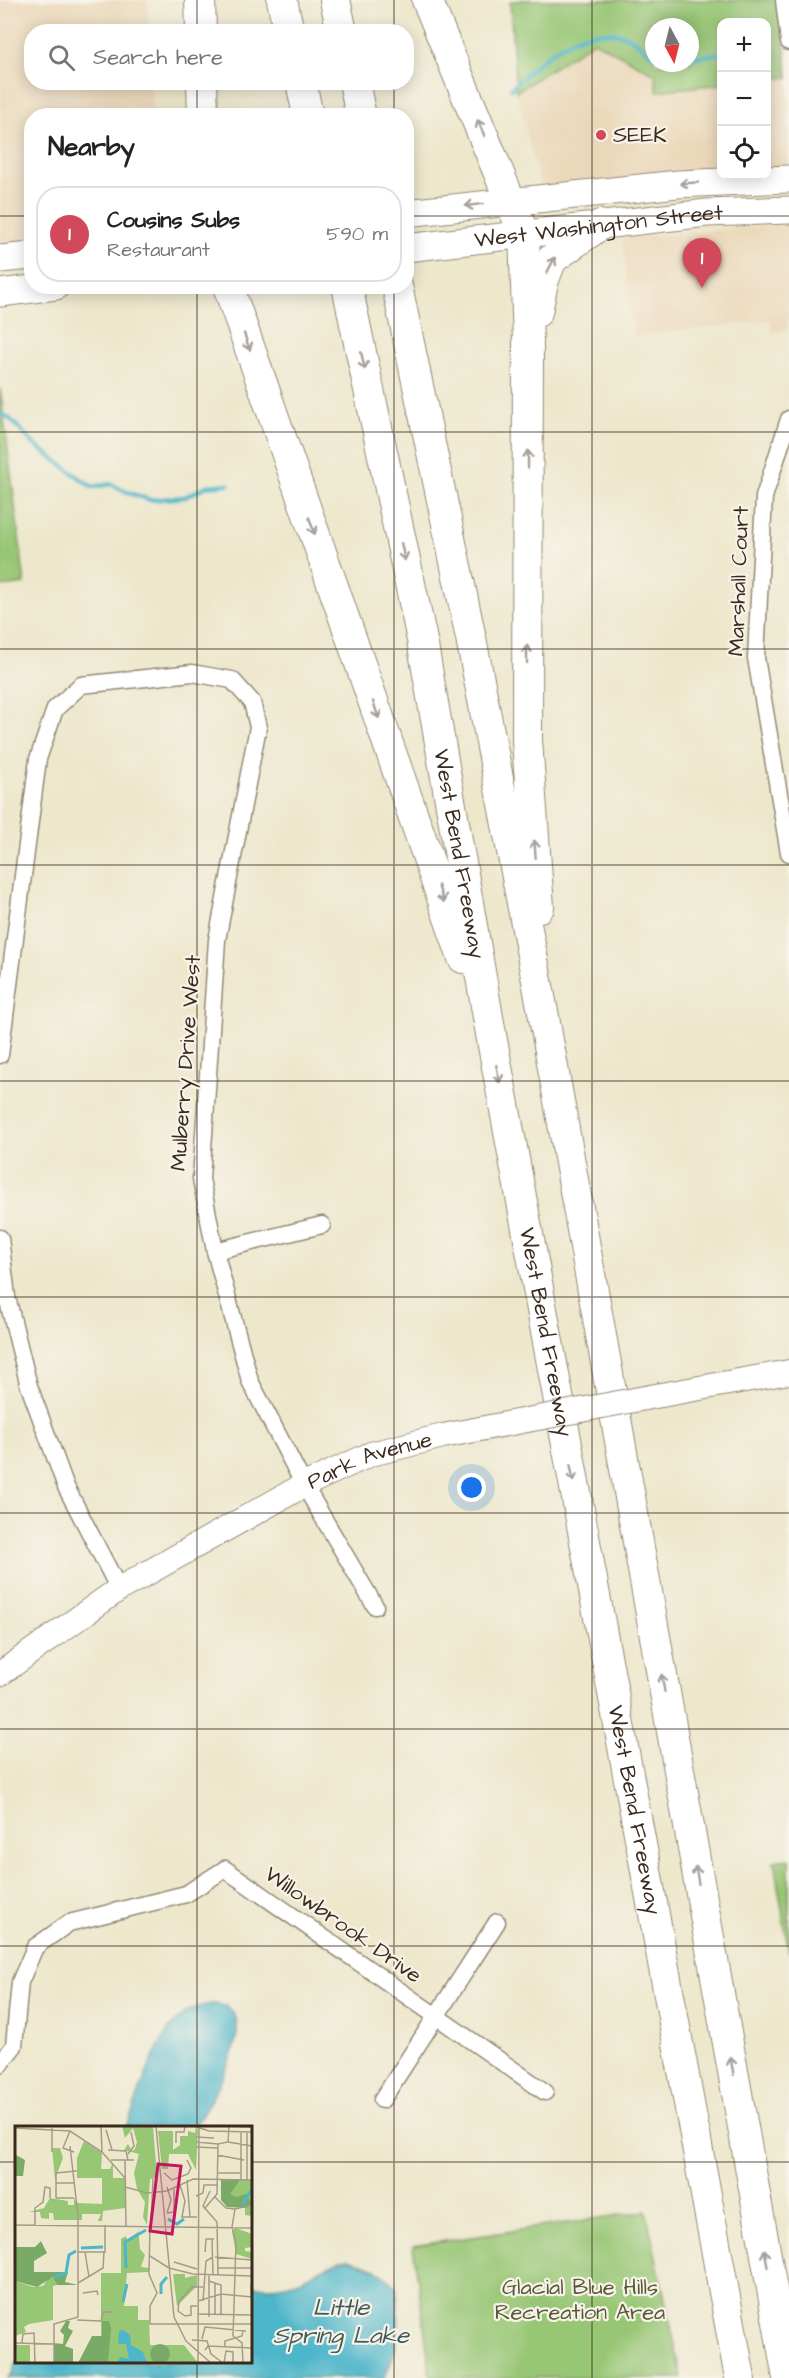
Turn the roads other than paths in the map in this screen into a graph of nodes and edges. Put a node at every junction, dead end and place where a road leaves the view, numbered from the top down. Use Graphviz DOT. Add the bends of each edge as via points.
graph roads {
  1 [pos="200,0"];
  2 [pos="282,0"];
  3 [pos="335,0"];
  4 [pos="427,0"];
  5 [pos="784,0"];
  6 [pos="201,24"];
  7 [pos="287,24"];
  8 [pos="340,24"];
  9 [pos="789,42"];
  10 [pos="202,90"];
  11 [pos="303,90"];
  12 [pos="356,90"];
  13 [pos="203,108"];
  14 [pos="306,108"];
  15 [pos="359,108"];
  16 [pos="789,178"];
  17 [pos="511,201"];
  18 [pos="789,210"];
  19 [pos="414,212"];
  20 [pos="600,225"];
  21 [pos="524,234"];
  22 [pos="414,247"];
  23 [pos="24,257"];
  24 [pos="0,259"];
  25 [pos="24,290"];
  26 [pos="0,293"];
  27 [pos="231,294"];
  28 [pos="399,294"];
  29 [pos="349,295"];
  30 [pos="528,341"];
  31 [pos="789,419"];
  32 [pos="789,853"];
  33 [pos="543,1012"];
  34 [pos="492,1040"];
  35 [pos="0,1055"];
  36 [pos="322,1225"];
  37 [pos="0,1238"];
  38 [pos="215,1251"];
  39 [pos="789,1372"];
  40 [pos="304,1485"];
  41 [pos="119,1589"];
  42 [pos="375,1606"];
  43 [pos="0,1674"];
  44 [pos="497,1922"];
  45 [pos="435,2017"];
  46 [pos="0,2064"];
  47 [pos="545,2092"];
  48 [pos="382,2100"];
  49 [pos="740,2378"];
  50 [pos="788,2378"];
  1 -- 6 [label="highway"];
  2 -- 7 [label="highway"];
  3 -- 8 [label="highway"];
  17 -- 4 [label="highway, one-way"];
  5 -- 9 [label="street"];
  10 -- 13 [label="highway"];
  11 -- 14 [label="highway"];
  12 -- 15 [label="highway"];
  16 -- 17 [label="main road, West Washington Street, one-way" via="678,184"];
  17 -- 19 [label="main road, West Washington Street, one-way"];
  17 -- 21 [label="highway"];
  18 -- 20 [label="main road, West Washington Street" via="707,213"];
  20 -- 21 [label="main road, West Washington Street"];
  30 -- 20 [label="highway, one-way" via="552,259"];
  21 -- 22 [label="main road, West Washington Street"];
  21 -- 30 [label="highway"];
  23 -- 24 [label="main road"];
  25 -- 26 [label="main road"];
  27 -- 34 [label="highway, one-way"];
  28 -- 33 [label="highway" via="471,638"];
  29 -- 34 [label="highway, West Bend Freeway, one-way" via="422,640"];
  33 -- 30 [label="highway, one-way" via="527,740"];
  31 -- 32 [label="street, Marshall Court" via="764,497 756,658"];
  50 -- 33 [label="highway, one-way"];
  34 -- 49 [label="highway, West Bend Freeway, one-way"];
  35 -- 38 [label="street, Mulberry Drive West" via="38,759 54,709 81,686 192,673 232,680 252,702 258,727 216,952 201,1179"];
  36 -- 38 [label="street"];
  37 -- 41 [label="street" via="7,1296 29,1386 66,1487"];
  38 -- 40 [label="street, Mulberry Drive West" via="250,1381"];
  39 -- 40 [label="street, Park Avenue, bridge" via="443,1436 371,1454"];
  40 -- 41 [label="street, Park Avenue"];
  40 -- 42 [label="street, Mulberry Drive West"];
  41 -- 43 [label="street, Park Avenue"];
  44 -- 45 [label="street"];
  45 -- 46 [label="street, Willowbrook Drive" via="225,1869 186,1894 69,1923 35,1947 20,1982 14,2046"];
  45 -- 47 [label="street, Willowbrook Drive"];
  45 -- 48 [label="street"];
}
